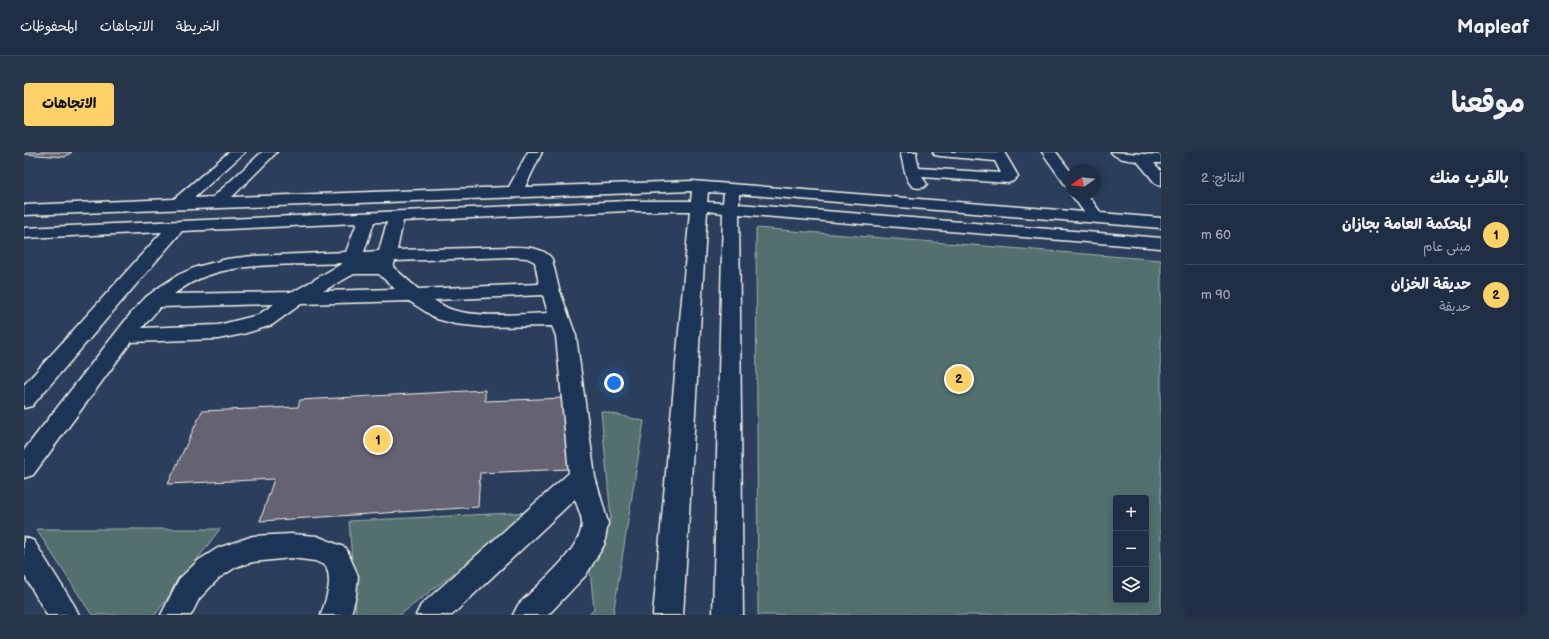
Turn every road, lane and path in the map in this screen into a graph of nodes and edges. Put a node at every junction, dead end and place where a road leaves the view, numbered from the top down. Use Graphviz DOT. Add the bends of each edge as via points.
graph roads {
  1 [pos="238,152"];
  2 [pos="270,152"];
  3 [pos="535,152"];
  4 [pos="910,152"];
  5 [pos="940,152"];
  6 [pos="1049,152"];
  7 [pos="1118,152"];
  8 [pos="998,155"];
  9 [pos="1141,157"];
  10 [pos="1161,159"];
  11 [pos="913,172"];
  12 [pos="1065,175"];
  13 [pos="985,178"];
  14 [pos="1160,178"];
  15 [pos="964,190"];
  16 [pos="515,192"];
  17 [pos="700,196"];
  18 [pos="731,199"];
  19 [pos="1083,200"];
  20 [pos="217,202"];
  21 [pos="179,203"];
  22 [pos="24,210"];
  23 [pos="1007,211"];
  24 [pos="396,217"];
  25 [pos="367,218"];
  26 [pos="1096,218"];
  27 [pos="1161,223"];
  28 [pos="176,227"];
  29 [pos="24,233"];
  30 [pos="1161,243"];
  31 [pos="352,262"];
  32 [pos="385,262"];
  33 [pos="550,289"];
  34 [pos="411,295"];
  35 [pos="298,297"];
  36 [pos="153,301"];
  37 [pos="560,319"];
  38 [pos="125,335"];
  39 [pos="24,400"];
  40 [pos="24,468"];
  41 [pos="582,477"];
  42 [pos="24,550"];
  43 [pos="64,615"];
  44 [pos="176,615"];
  45 [pos="336,615"];
  46 [pos="431,615"];
  47 [pos="528,615"];
  48 [pos="668,615"];
  49 [pos="728,615"];
  1 -- 21 [label="street"];
  2 -- 20 [label="street"];
  3 -- 16 [label="street"];
  4 -- 11 [label="street" via="908,153"];
  5 -- 8 [label="street"];
  6 -- 12 [label="street"];
  7 -- 9 [label="street"];
  8 -- 13 [label="street" via="1010,176 1004,179"];
  9 -- 10 [label="street"];
  9 -- 14 [label="street"];
  11 -- 13 [label="street"];
  11 -- 15 [label="street" via="915,181 925,187"];
  13 -- 23 [label="street"];
  16 -- 17 [label="street" via="624,188"];
  16 -- 20 [label="street"];
  17 -- 18 [label="street"];
  17 -- 24 [label="street" via="628,206"];
  17 -- 48 [label="street"];
  18 -- 23 [label="street"];
  18 -- 30 [label="street"];
  18 -- 49 [label="street"];
  19 -- 26 [label="street"];
  20 -- 21 [label="street"];
  21 -- 22 [label="street"];
  23 -- 26 [label="street"];
  24 -- 25 [label="street"];
  24 -- 32 [label="street"];
  25 -- 28 [label="street"];
  25 -- 31 [label="street"];
  26 -- 27 [label="street"];
  28 -- 29 [label="street"];
  28 -- 39 [label="street"];
  31 -- 32 [label="street"];
  31 -- 35 [label="street"];
  31 -- 36 [label="street" via="258,262 228,265 204,270 184,278"];
  32 -- 33 [label="street" via="512,252 530,253 543,260"];
  32 -- 34 [label="street"];
  33 -- 34 [label="street"];
  33 -- 37 [label="street"];
  34 -- 35 [label="street"];
  34 -- 37 [label="street" via="444,314 459,318"];
  35 -- 36 [label="street"];
  35 -- 38 [label="street" via="265,320 218,332"];
  36 -- 38 [label="street"];
  37 -- 41 [label="street" via="566,336"];
  38 -- 40 [label="street"];
  41 -- 46 [label="street"];
  41 -- 47 [label="street" via="595,523 590,545 576,566"];
  42 -- 43 [label="street"];
  44 -- 45 [label="street" via="189,589 209,569 228,557 253,549 291,546 317,549 336,557 344,576"];
}
